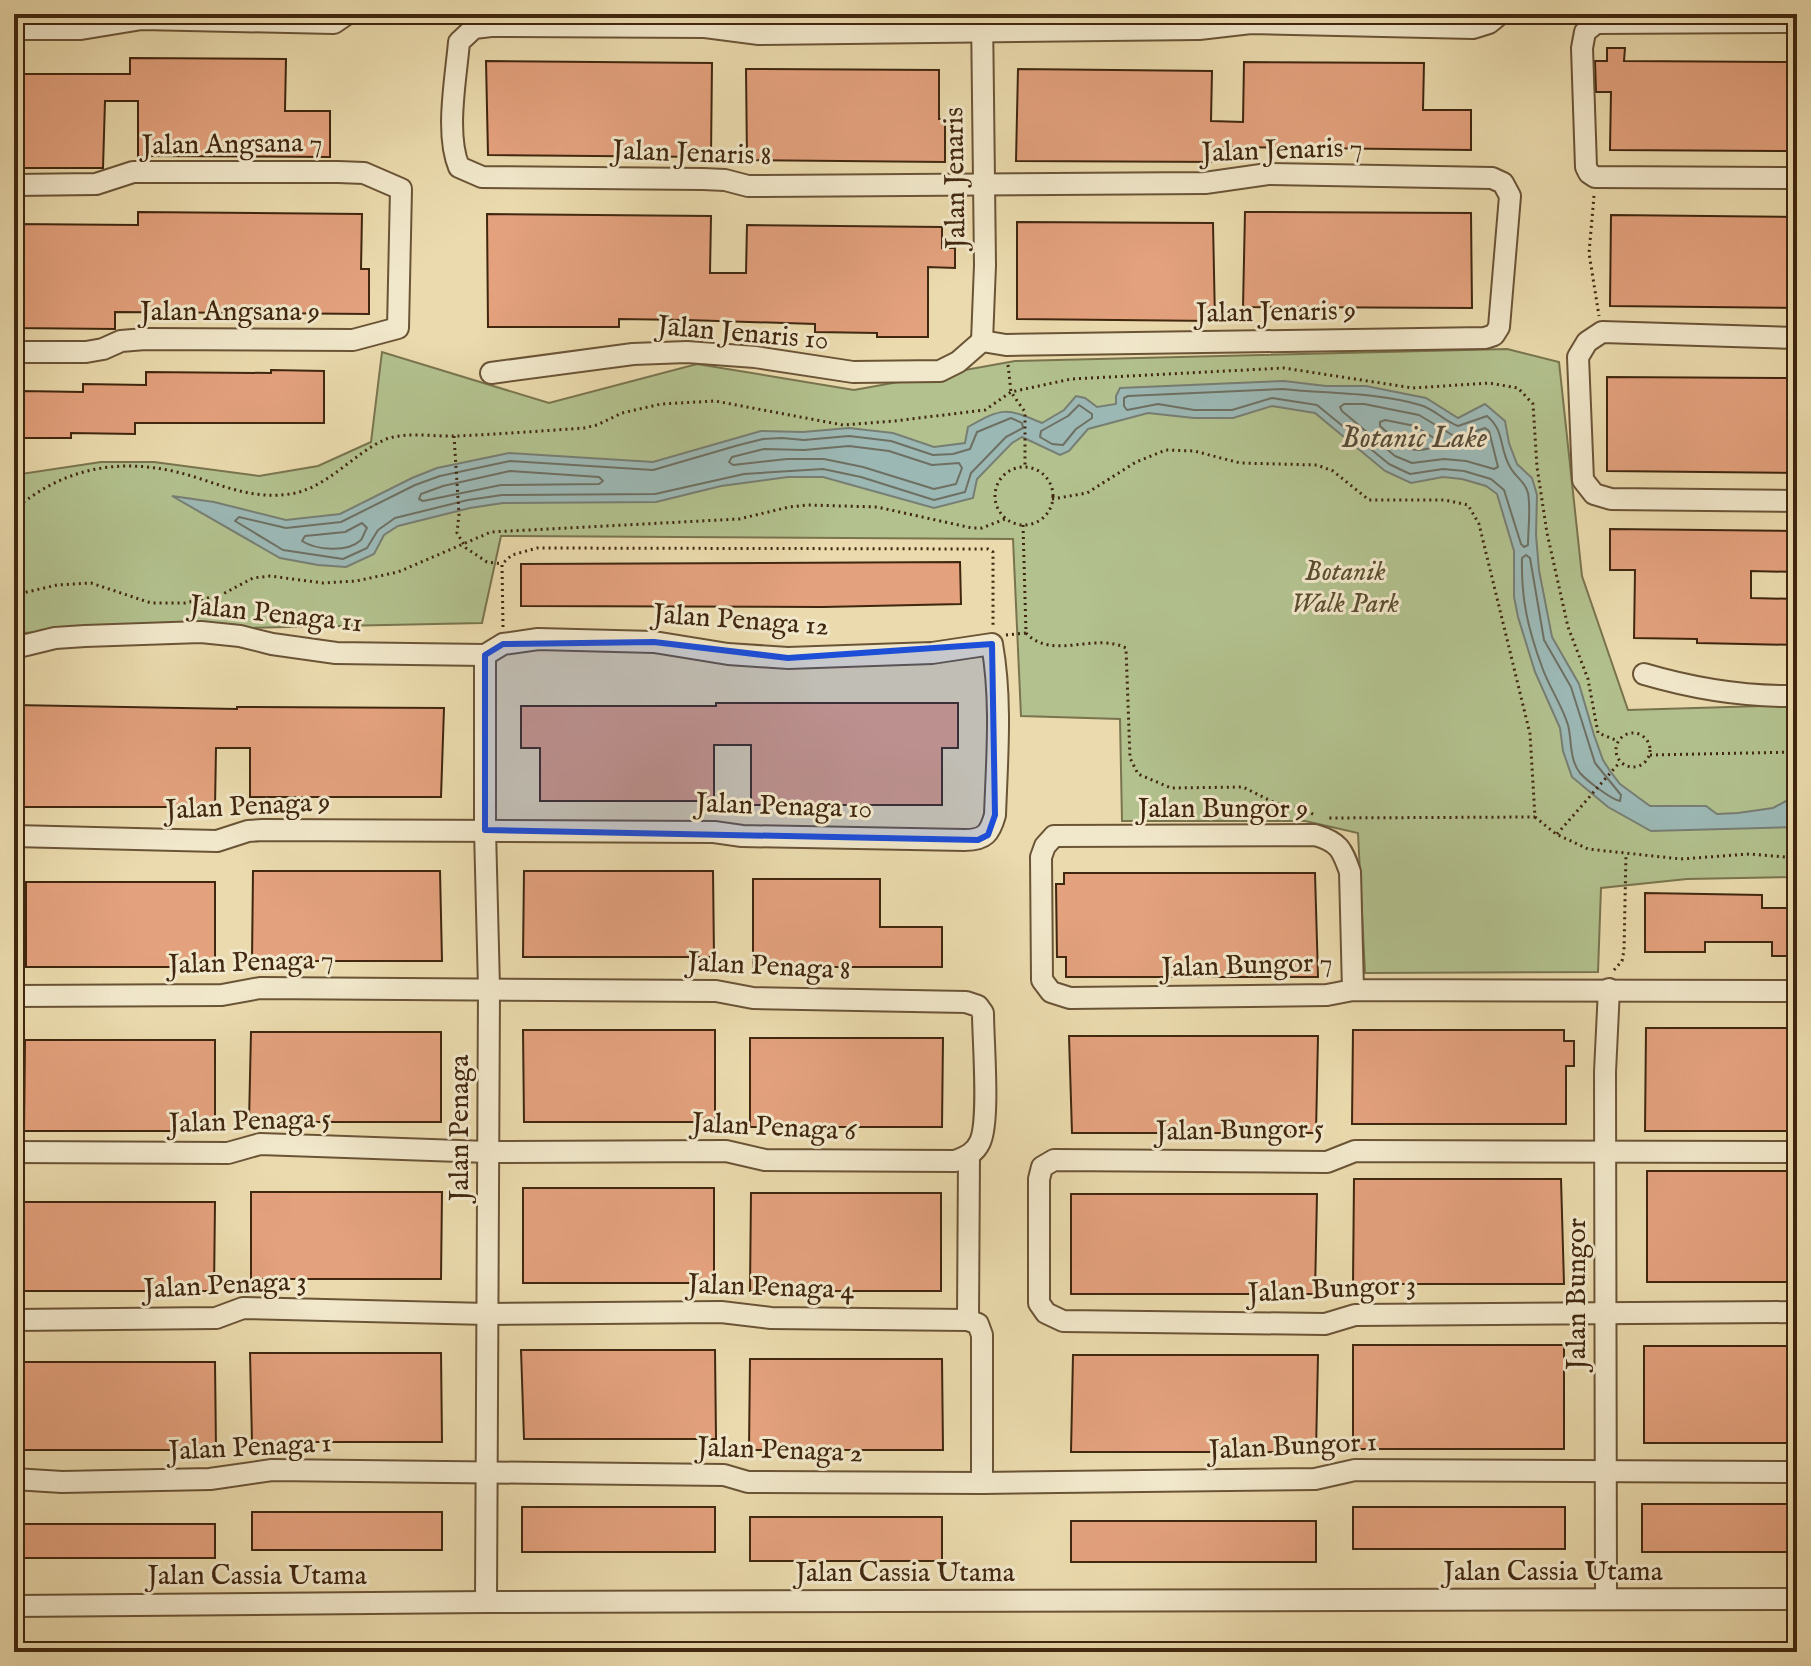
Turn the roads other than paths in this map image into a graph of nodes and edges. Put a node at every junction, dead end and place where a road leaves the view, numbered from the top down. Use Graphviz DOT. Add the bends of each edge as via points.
graph roads {
  1 [pos="347,14"];
  2 [pos="1500,14"];
  3 [pos="1797,22"];
  4 [pos="982,23"];
  5 [pos="14,29"];
  6 [pos="1797,178"];
  7 [pos="984,183"];
  8 [pos="14,185"];
  9 [pos="1506,260"];
  10 [pos="398,328"];
  11 [pos="1797,338"];
  12 [pos="982,341"];
  13 [pos="14,352"];
  14 [pos="491,373"];
  15 [pos="1797,501"];
  16 [pos="14,648"];
  17 [pos="485,655"];
  18 [pos="1644,674"];
  19 [pos="1797,696"];
  20 [pos="997,745"];
  21 [pos="485,830"];
  22 [pos="14,836"];
  23 [pos="1054,836"];
  24 [pos="489,988"];
  25 [pos="1609,989"];
  26 [pos="1353,990"];
  27 [pos="1797,991"];
  28 [pos="14,996"];
  29 [pos="1605,1151"];
  30 [pos="14,1152"];
  31 [pos="488,1152"];
  32 [pos="1797,1152"];
  33 [pos="969,1156"];
  34 [pos="1039,1236"];
  35 [pos="1606,1311"];
  36 [pos="1797,1312"];
  37 [pos="487,1314"];
  38 [pos="14,1320"];
  39 [pos="968,1320"];
  40 [pos="1606,1471"];
  41 [pos="1797,1472"];
  42 [pos="488,1473"];
  43 [pos="14,1479"];
  44 [pos="982,1483"];
  45 [pos="1606,1599"];
  46 [pos="1797,1599"];
  47 [pos="486,1602"];
  48 [pos="14,1606"];
  1 -- 5 [label="street" via="334,23 142,19 92,28"];
  2 -- 4 [label="street" via="1473,28"];
  3 -- 6 [label="street" via="1596,23 1585,32 1582,48 1586,167 1595,177"];
  4 -- 7 [label="street, Jalan Jenaris"];
  4 -- 7 [label="street, Jalan Jenaris 8" via="759,34 705,27 474,28 459,42 453,109 459,167 482,177 703,179 748,186"];
  7 -- 9 [label="street, Jalan Jenaris 7" via="1205,183 1268,174 1492,178 1503,183 1510,196"];
  7 -- 12 [label="street, Jalan Jenaris"];
  8 -- 10 [label="street, Jalan Angsana 7" via="96,184 133,172 364,173 401,189"];
  9 -- 12 [label="street, Jalan Jenaris 9" via="1499,327 1485,338 1006,345"];
  10 -- 13 [label="street, Jalan Angsana 9" via="353,340 145,339 86,352"];
  11 -- 15 [label="street" via="1602,332 1578,357 1583,480 1594,494 1611,499"];
  12 -- 14 [label="street, Jalan Jenaris 10" via="940,371 853,372 687,352"];
  16 -- 17 [label="street, Jalan Penaga 11" via="55,638 201,632 336,653"];
  17 -- 20 [label="street, Jalan Penaga 12" via="503,644 538,639 654,642 788,658 932,653 992,644"];
  17 -- 21 [label="street, Jalan Penaga"];
  18 -- 19 [label="street" via="1736,695"];
  20 -- 21 [label="street, Jalan Penaga 10" via="995,815 988,835 978,840"];
  21 -- 22 [label="street, Jalan Penaga 9" via="263,830 217,841"];
  21 -- 24 [label="street, Jalan Penaga"];
  23 -- 26 [label="street, Jalan Bungor 9" via="1315,835 1334,841 1350,872"];
  23 -- 26 [label="street, Jalan Bungor 7" via="1041,857 1042,980 1051,992 1070,998 1327,995"];
  24 -- 28 [label="street, Jalan Penaga 7"];
  24 -- 31 [label="street, Jalan Penaga"];
  24 -- 33 [label="street, Jalan Penaga 8" via="716,991 753,998 978,1006 983,1013 984,1124 980,1143"];
  25 -- 26 [label="street, Jalan Bungor 7"];
  25 -- 27 [label="street, Jalan Bungor 7"];
  25 -- 29 [label="street, Jalan Bungor"];
  29 -- 32 [label="street"];
  29 -- 34 [label="street, Jalan Bungor 5" via="1355,1151 1327,1162 1054,1160 1042,1167 1039,1179"];
  29 -- 35 [label="street, Jalan Bungor"];
  30 -- 31 [label="street, Jalan Penaga 5" via="228,1153 260,1144"];
  31 -- 33 [label="street, Jalan Penaga 6" via="726,1151 780,1160 955,1161"];
  31 -- 37 [label="street, Jalan Penaga"];
  33 -- 39 [label="street"];
  34 -- 35 [label="street, Jalan Bungor 3" via="1039,1303 1063,1321 1325,1324 1355,1315"];
  35 -- 36 [label="street"];
  35 -- 40 [label="street, Jalan Bungor"];
  37 -- 38 [label="street, Jalan Penaga 3" via="243,1308 216,1318"];
  37 -- 39 [label="street, Jalan Penaga 4" via="721,1312 771,1318"];
  37 -- 42 [label="street, Jalan Penaga"];
  39 -- 44 [label="street" via="978,1324 982,1335"];
  40 -- 41 [label="street, Jalan Bungor 1"];
  40 -- 44 [label="street, Jalan Bungor 1" via="1355,1470 1315,1479"];
  40 -- 45 [label="street, Jalan Bungor"];
  42 -- 43 [label="street, Jalan Penaga 1" via="272,1470 210,1479"];
  42 -- 44 [label="street, Jalan Penaga 2"];
  42 -- 47 [label="street, Jalan Penaga"];
  45 -- 46 [label="street, Jalan Cassia Utama"];
  45 -- 47 [label="street, Jalan Cassia Utama"];
  47 -- 48 [label="street, Jalan Cassia Utama"];
}
